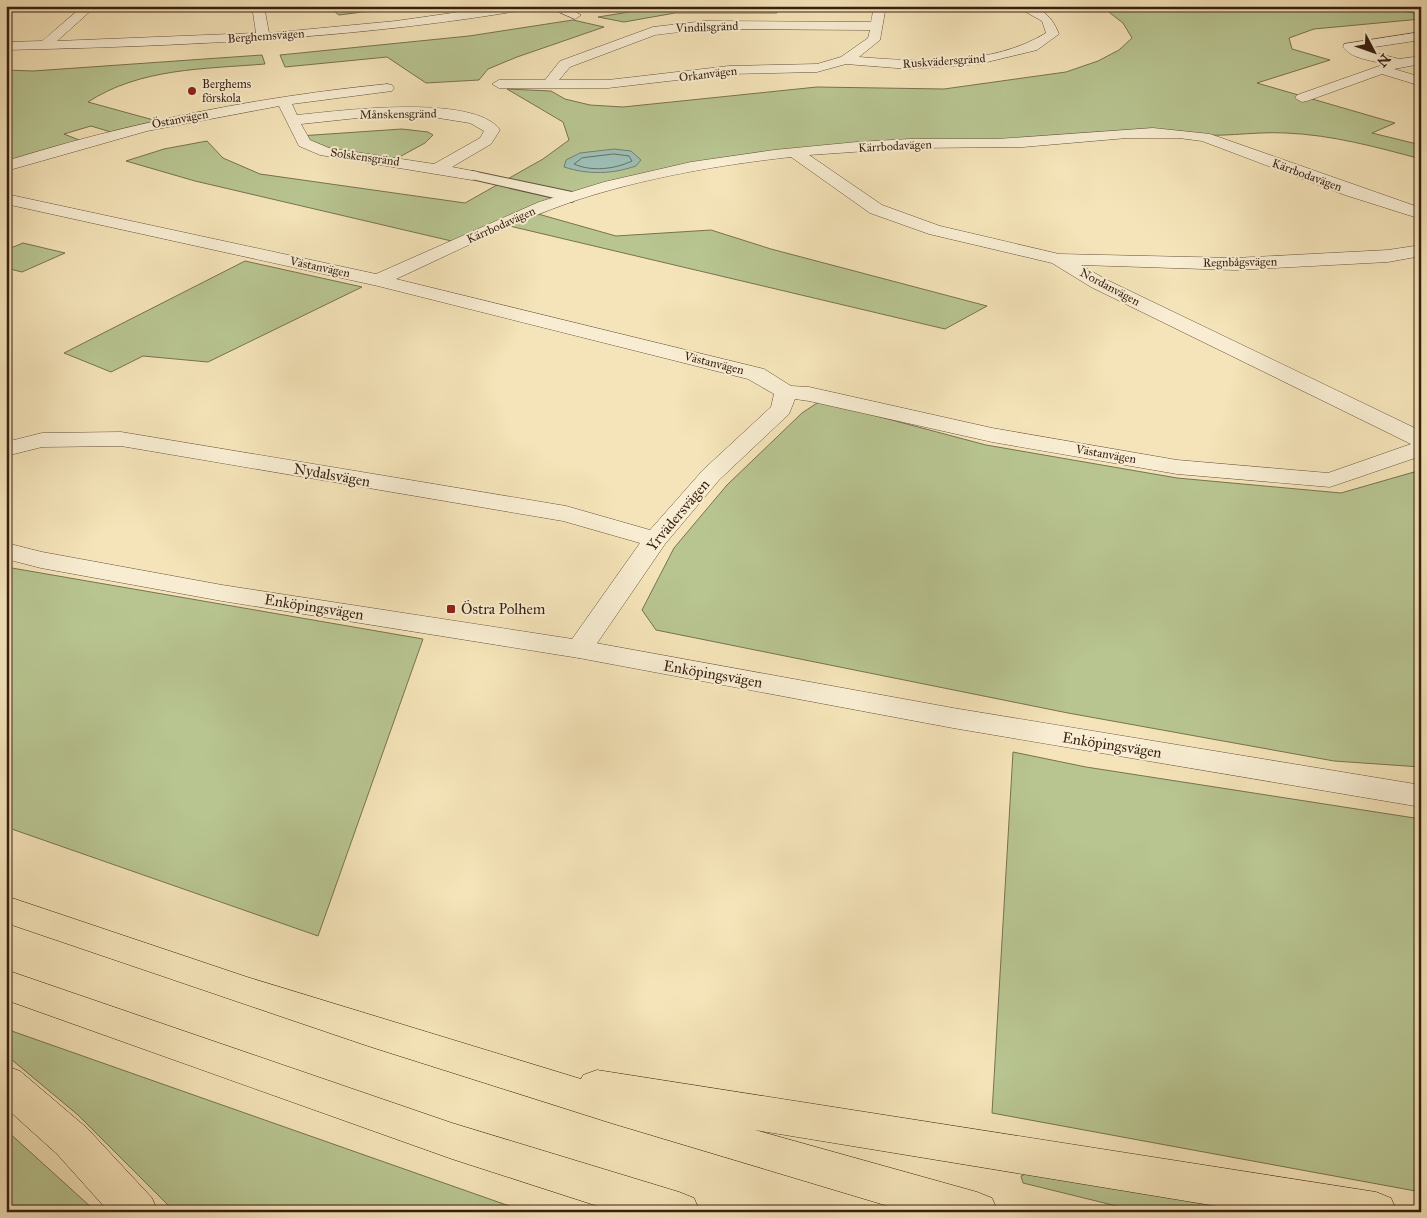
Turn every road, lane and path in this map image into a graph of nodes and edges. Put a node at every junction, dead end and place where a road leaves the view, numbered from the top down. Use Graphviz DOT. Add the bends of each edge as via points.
graph roads {
  1 [pos="90,6"];
  2 [pos="258,6"];
  3 [pos="524,6"];
  4 [pos="551,6"];
  5 [pos="880,6"];
  6 [pos="1021,6"];
  7 [pos="1409,6"];
  8 [pos="1421,8"];
  9 [pos="575,15"];
  10 [pos="878,26"];
  11 [pos="1421,36"];
  12 [pos="263,37"];
  13 [pos="45,45"];
  14 [pos="6,46"];
  15 [pos="846,60"];
  16 [pos="1421,60"];
  17 [pos="1399,63"];
  18 [pos="1380,70"];
  19 [pos="550,82"];
  20 [pos="1421,82"];
  21 [pos="499,84"];
  22 [pos="387,88"];
  23 [pos="1302,98"];
  24 [pos="285,101"];
  25 [pos="293,120"];
  26 [pos="795,153"];
  27 [pos="6,166"];
  28 [pos="439,168"];
  29 [pos="472,175"];
  30 [pos="572,197"];
  31 [pos="6,199"];
  32 [pos="1421,214"];
  33 [pos="1421,250"];
  34 [pos="1058,259"];
  35 [pos="378,280"];
  36 [pos="786,392"];
  37 [pos="1421,440"];
  38 [pos="1421,448"];
  39 [pos="6,449"];
  40 [pos="656,539"];
  41 [pos="6,551"];
  42 [pos="579,649"];
  43 [pos="1421,796"];
  44 [pos="6,909"];
  45 [pos="6,985"];
  46 [pos="491,1070"];
  47 [pos="6,1083"];
  48 [pos="137,1212"];
  49 [pos="679,1212"];
  50 [pos="977,1212"];
  51 [pos="1376,1212"];
  1 -- 13 [label="street"];
  2 -- 12 [label="street"];
  3 -- 12 [label="street, Berghemsvägen" via="381,26"];
  4 -- 9 [label="street"];
  5 -- 10 [label="street, Orkanvägen"];
  6 -- 15 [label="street, Ruskvädersgränd" via="1047,19 1053,34 1032,47 979,60 909,65"];
  7 -- 8 [label="street"];
  10 -- 15 [label="street, Orkanvägen" via="874,40"];
  10 -- 19 [label="street, Vindilsgränd" via="705,25 653,31 565,64"];
  11 -- 17 [label="street" via="1349,47 1360,54"];
  12 -- 13 [label="street, Berghemsvägen"];
  13 -- 14 [label="street, Berghemsvägen"];
  15 -- 19 [label="street, Orkanvägen" via="812,68 729,70 608,84"];
  16 -- 17 [label="street"];
  17 -- 18 [label="street"];
  18 -- 20 [label="street"];
  18 -- 23 [label="street"];
  19 -- 21 [label="street, Orkanvägen"];
  22 -- 24 [label="street, Östanvägen"];
  24 -- 25 [label="street, Solskensgränd"];
  24 -- 27 [label="street, Östanvägen" via="155,124 78,143"];
  25 -- 28 [label="street, Solskensgränd" via="304,143 326,152"];
  25 -- 28 [label="street, Månskensgränd" via="433,112 472,118 492,130 486,141"];
  26 -- 30 [label="street, Kärrbodavägen" via="738,158 685,168"];
  26 -- 32 [label="street, Kärrbodavägen" via="899,144 998,144 1118,134 1183,133 1205,137"];
  26 -- 34 [label="street, Nordanvägen" via="876,209 935,230"];
  28 -- 29 [label="street, Solskensgränd"];
  29 -- 30 [label="street"];
  30 -- 35 [label="street, Kärrbodavägen" via="516,216"];
  31 -- 35 [label="street, Västanvägen"];
  33 -- 34 [label="street, Regnbågsvägen" via="1388,256 1235,264"];
  34 -- 37 [label="street, Nordanvägen" via="1098,283"];
  35 -- 36 [label="street, Västanvägen" via="756,374"];
  36 -- 38 [label="street, Västanvägen" via="809,394 992,435 1177,466 1330,480"];
  36 -- 40 [label="street, Yrvädersvägen" via="782,409 711,475"];
  39 -- 40 [label="street, Nydalsvägen" via="42,440 121,439 566,514"];
  40 -- 42 [label="street, Yrvädersvägen"];
  41 -- 42 [label="street, Enköpingsvägen" via="222,593"];
  42 -- 43 [label="street, Enköpingsvägen" via="953,718"];
  44 -- 46 [label="highway" via="281,1003"];
  45 -- 49 [label="highway" via="452,1142"];
  46 -- 50 [label="highway"];
  46 -- 51 [label="highway"];
  47 -- 48 [label="highway" via="72,1141"];
}
